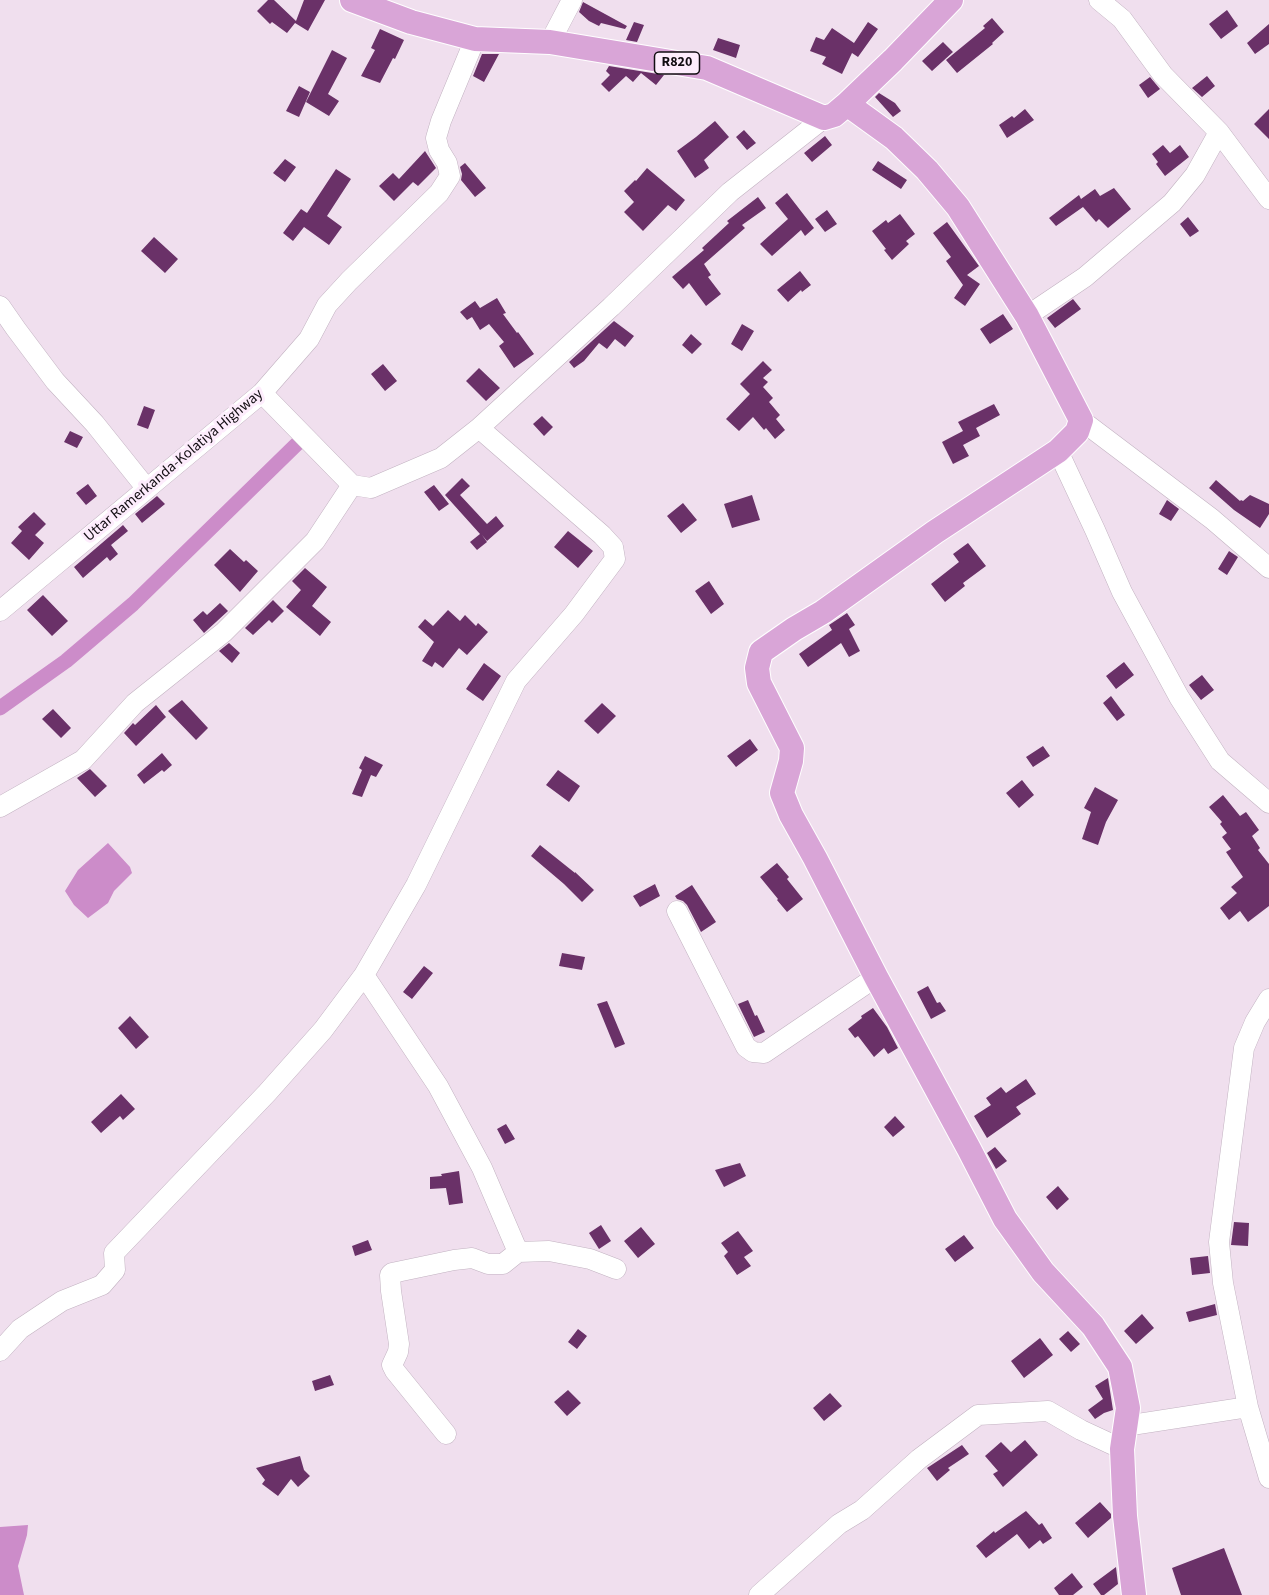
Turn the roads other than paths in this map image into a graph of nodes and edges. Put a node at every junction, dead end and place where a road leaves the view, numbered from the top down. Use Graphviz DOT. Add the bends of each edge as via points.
graph roads {
  1 [pos="352,0"];
  2 [pos="572,0"];
  3 [pos="951,0"];
  4 [pos="1099,0"];
  5 [pos="476,39"];
  6 [pos="550,42"];
  7 [pos="847,104"];
  8 [pos="824,118"];
  9 [pos="1219,132"];
  10 [pos="1269,199"];
  11 [pos="0,306"];
  12 [pos="1027,316"];
  13 [pos="262,393"];
  14 [pos="1081,420"];
  15 [pos="480,428"];
  16 [pos="1058,451"];
  17 [pos="352,485"];
  18 [pos="147,489"];
  19 [pos="1269,568"];
  20 [pos="0,611"];
  21 [pos="1269,804"];
  22 [pos="0,807"];
  23 [pos="677,911"];
  24 [pos="364,975"];
  25 [pos="876,976"];
  26 [pos="1269,999"];
  27 [pos="518,1252"];
  28 [pos="616,1269"];
  29 [pos="0,1351"];
  30 [pos="1248,1407"];
  31 [pos="446,1434"];
  32 [pos="1124,1437"];
  33 [pos="1269,1478"];
  34 [pos="759,1595"];
  35 [pos="1134,1595"];
  1 -- 5 [label="main road, R820" via="411,22"];
  2 -- 6 [label="street"];
  3 -- 7 [label="main road"];
  4 -- 9 [label="street" via="1122,19 1163,75"];
  5 -- 6 [label="main road, R820"];
  5 -- 13 [label="street, Uttar Ramerkanda-Kolatiya Highway" via="436,138 450,176 440,193 327,305 309,339"];
  6 -- 8 [label="main road, R820" via="707,68"];
  7 -- 8 [label="main road"];
  7 -- 12 [label="main road" via="894,138 927,170 958,207"];
  8 -- 15 [label="street" via="730,192"];
  9 -- 10 [label="street"];
  9 -- 12 [label="street" via="1196,175 1157,218 1085,277"];
  11 -- 18 [label="street" via="55,381"];
  12 -- 14 [label="main road"];
  13 -- 17 [label="street"];
  13 -- 18 [label="street, Uttar Ramerkanda-Kolatiya Highway"];
  14 -- 16 [label="main road" via="1077,432"];
  14 -- 19 [label="street" via="1212,519"];
  15 -- 17 [label="street" via="441,458 371,488"];
  15 -- 24 [label="street" via="602,534 613,548 615,559 516,681 416,885"];
  16 -- 21 [label="street" via="1122,592 1179,697 1221,761"];
  16 -- 25 [label="main road" via="761,652 759,682 792,748 782,793"];
  17 -- 22 [label="street" via="315,541 224,632 135,702 82,760"];
  18 -- 20 [label="street, Uttar Ramerkanda-Kolatiya Highway"];
  23 -- 25 [label="street" via="746,1047 753,1052 764,1053"];
  24 -- 27 [label="street" via="438,1086 482,1168"];
  24 -- 29 [label="street" via="323,1030 267,1093 114,1253 115,1270 102,1285 62,1301 20,1329"];
  25 -- 32 [label="main road" via="1005,1219 1043,1272 1093,1326 1120,1366 1128,1408"];
  26 -- 30 [label="street" via="1244,1048 1219,1242 1225,1294"];
  27 -- 28 [label="street" via="549,1251 590,1258"];
  27 -- 31 [label="street" via="503,1264 472,1258 390,1275 399,1344 392,1365"];
  30 -- 32 [label="street"];
  30 -- 33 [label="street"];
  32 -- 34 [label="street" via="1082,1430 1048,1411 978,1415 919,1459 862,1510 839,1524"];
  32 -- 35 [label="main road" via="1125,1516"];
}
